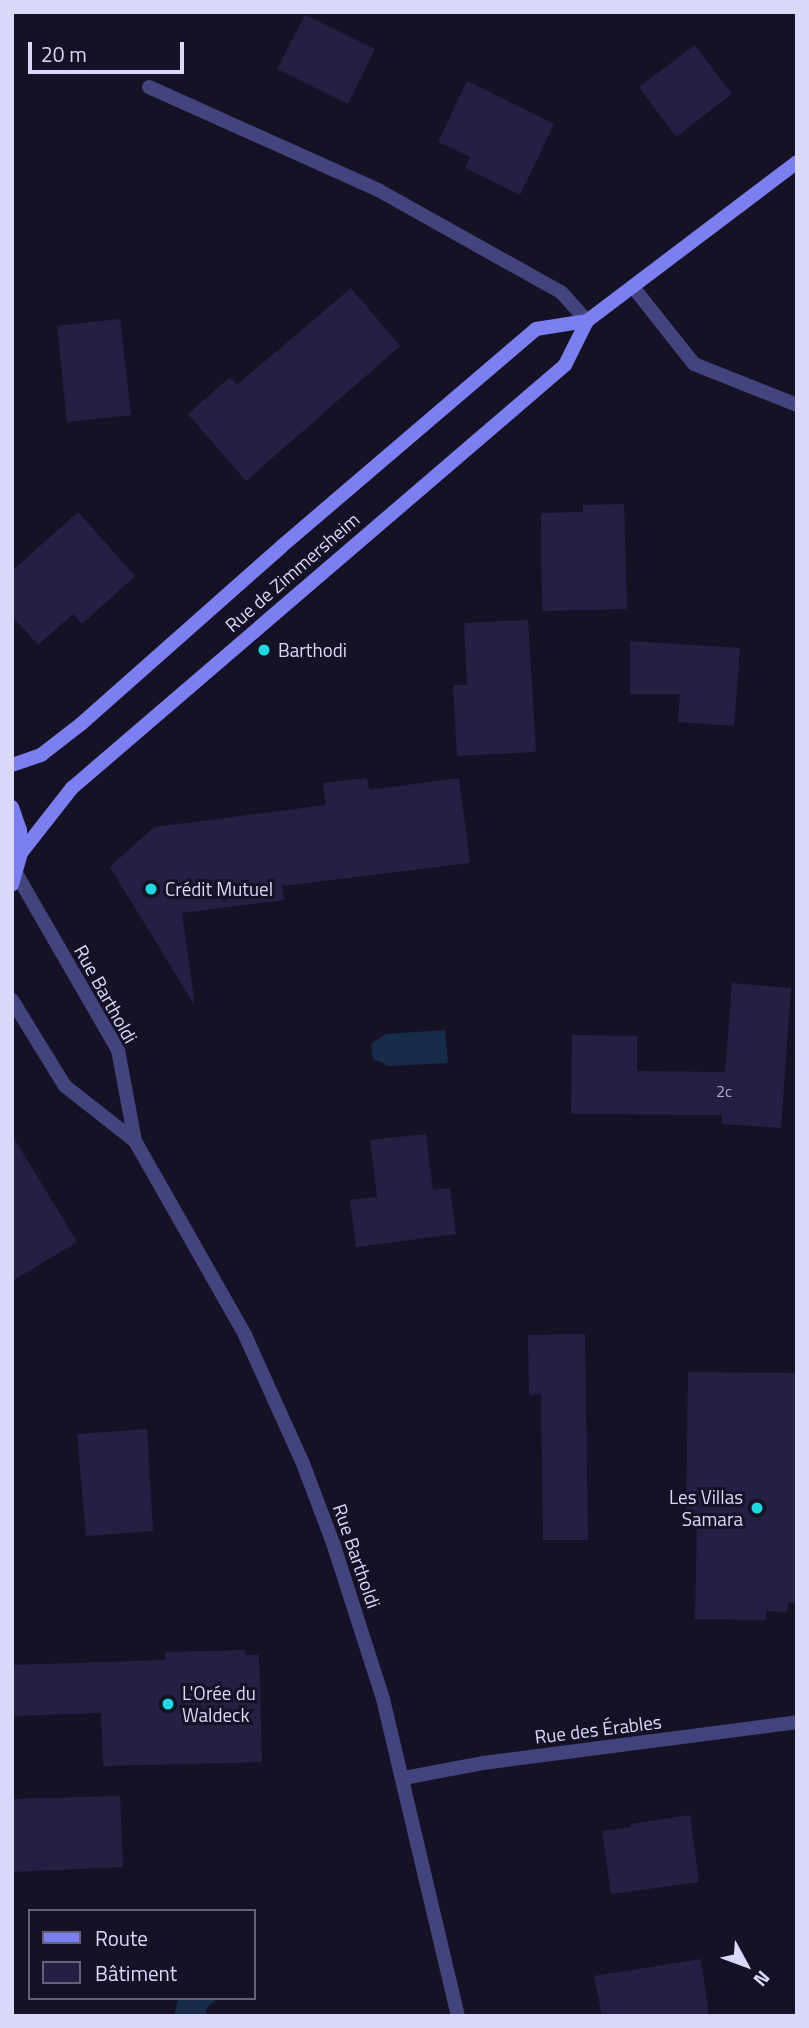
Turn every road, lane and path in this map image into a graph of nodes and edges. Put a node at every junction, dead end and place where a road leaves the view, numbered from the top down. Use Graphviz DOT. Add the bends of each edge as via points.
graph roads {
  1 [pos="149,87"];
  2 [pos="797,162"];
  3 [pos="633,286"];
  4 [pos="587,321"];
  5 [pos="797,405"];
  6 [pos="12,765"];
  7 [pos="12,807"];
  8 [pos="22,853"];
  9 [pos="15,880"];
  10 [pos="12,1000"];
  11 [pos="135,1141"];
  12 [pos="797,1722"];
  13 [pos="404,1778"];
  14 [pos="458,2016"];
  1 -- 4 [label="street" via="380,191 561,292"];
  2 -- 3 [label="main road, Rue de Zimmersheim"];
  3 -- 4 [label="main road, Rue de Zimmersheim"];
  3 -- 5 [label="street" via="694,364"];
  4 -- 6 [label="main road, Rue de Zimmersheim" via="536,330 81,724 41,755"];
  4 -- 8 [label="main road, Rue de Zimmersheim" via="565,365 72,788"];
  7 -- 8 [label="main road"];
  8 -- 9 [label="main road"];
  9 -- 11 [label="street, Rue Bartholdi" via="118,1050"];
  10 -- 11 [label="street, Rue Bartholdi" via="65,1086"];
  11 -- 13 [label="street, Rue Bartholdi" via="245,1335 302,1461 359,1620"];
  12 -- 13 [label="street, Rue des Érables" via="483,1763"];
  13 -- 14 [label="street, Rue Bartholdi"];
}
